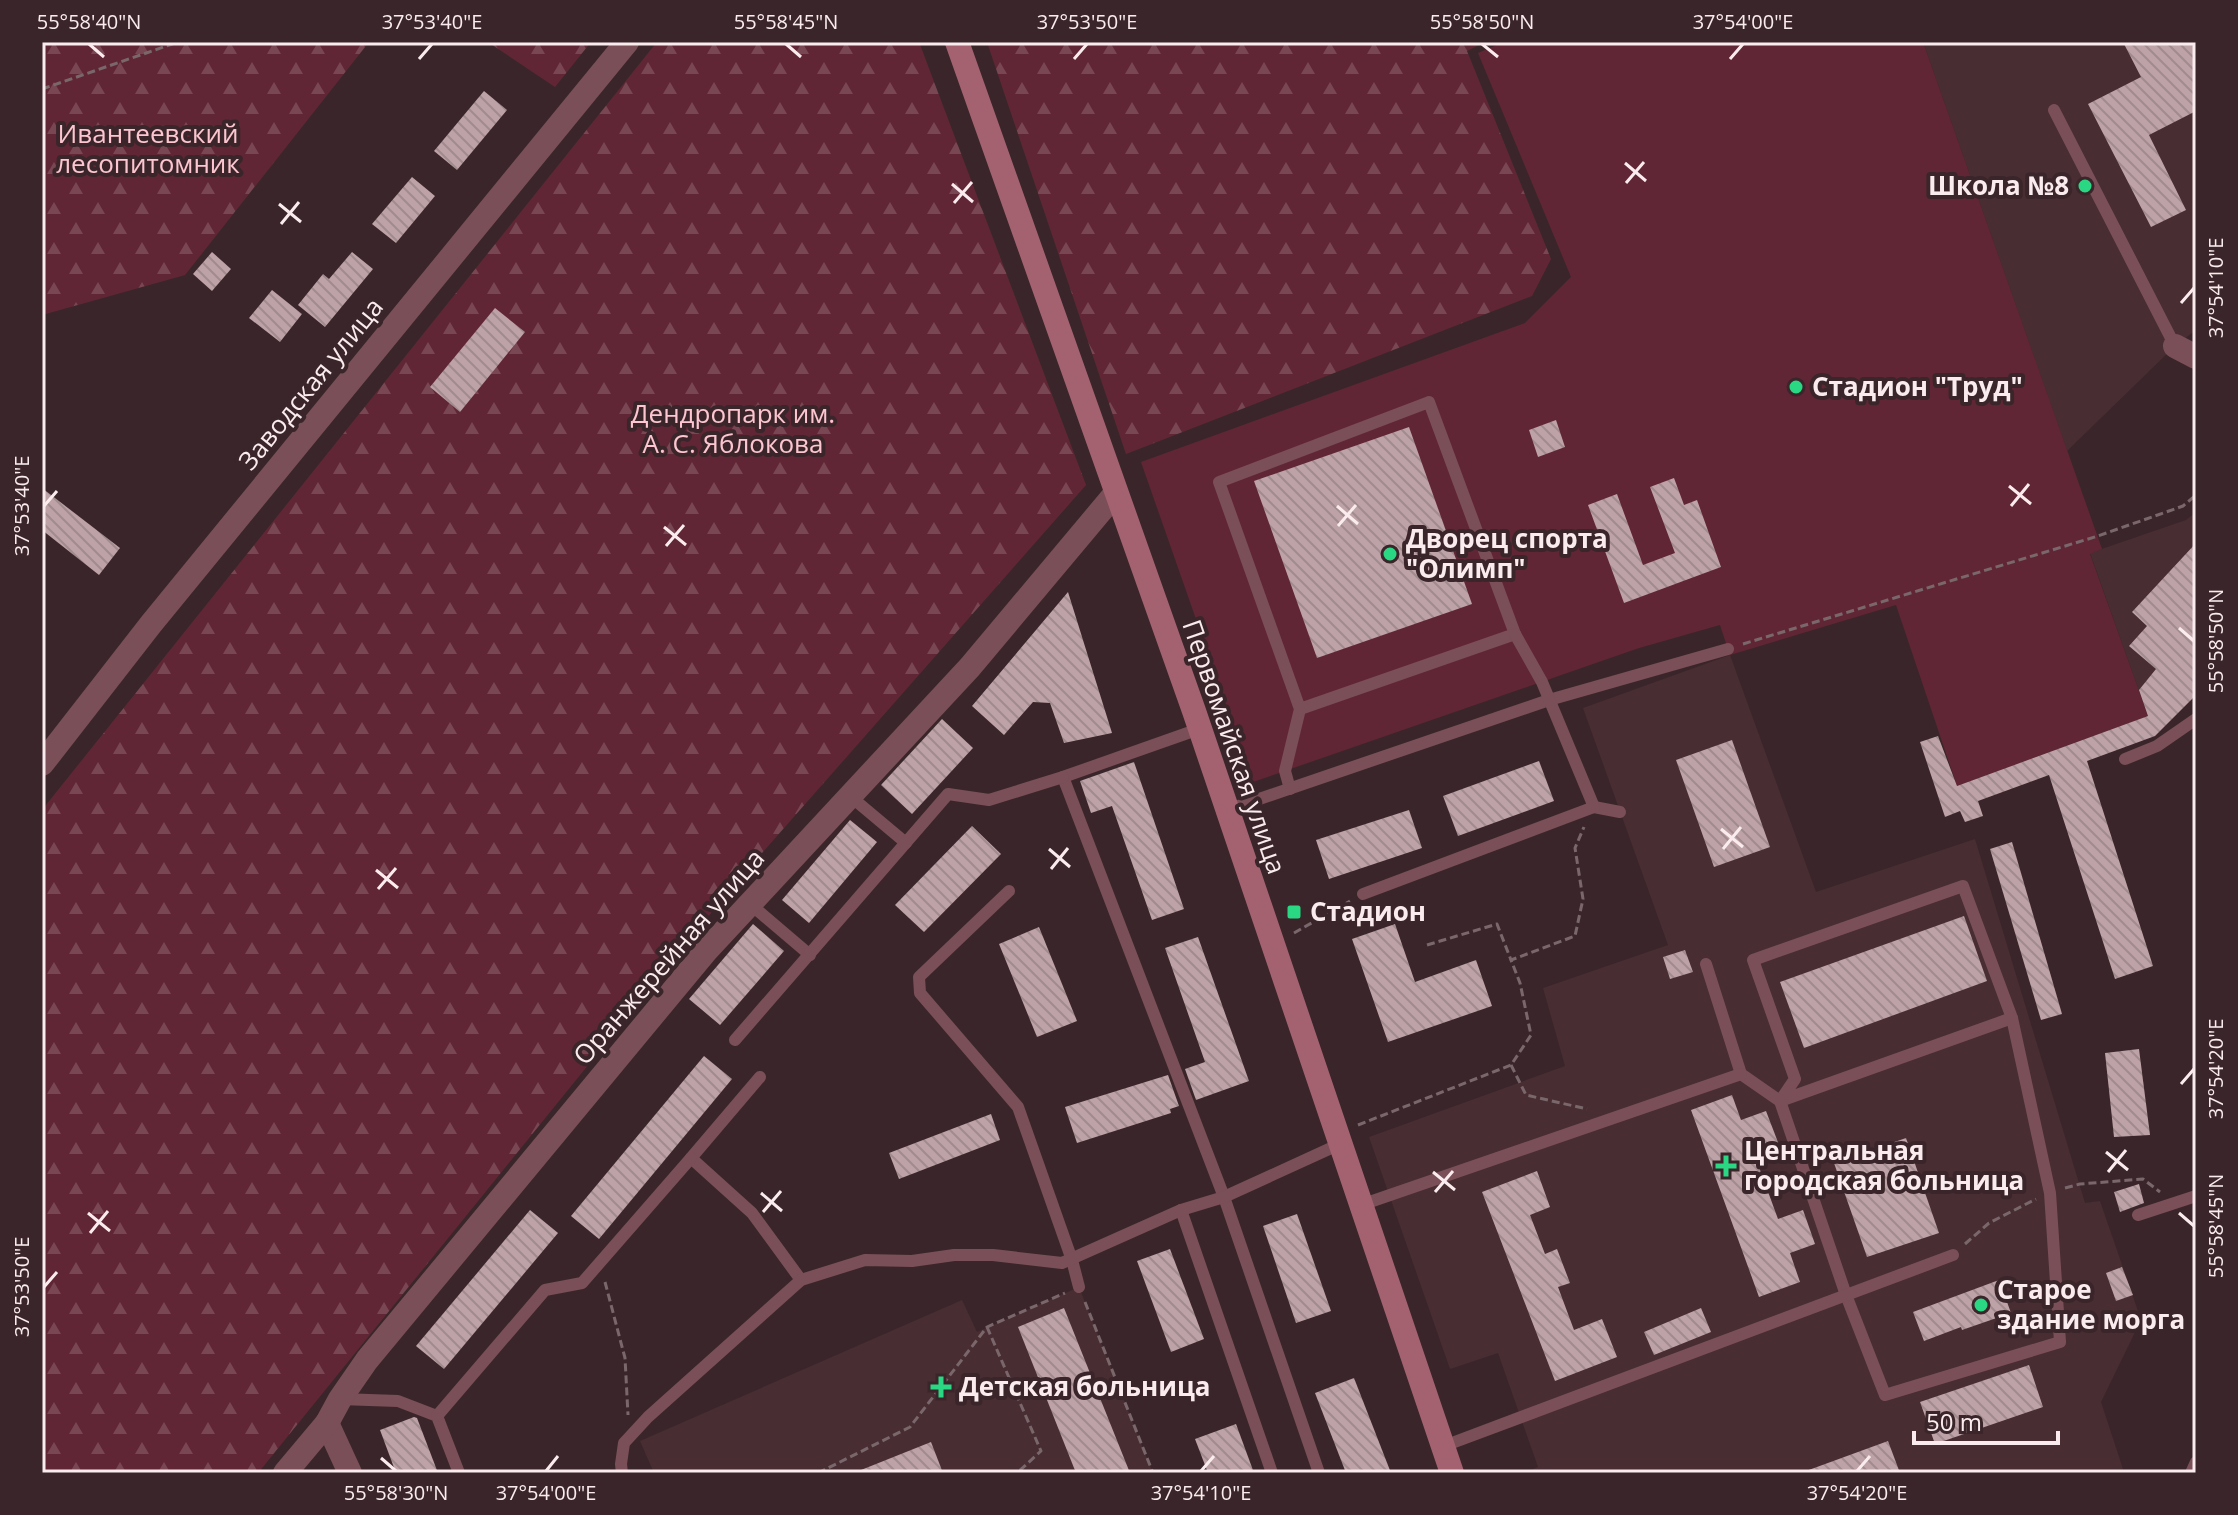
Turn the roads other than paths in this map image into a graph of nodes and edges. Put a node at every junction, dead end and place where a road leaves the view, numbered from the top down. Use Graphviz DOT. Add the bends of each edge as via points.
graph roads {
  1 [pos="627,42"];
  2 [pos="957,42"];
  3 [pos="2054,110"];
  4 [pos="2185,351"];
  5 [pos="1115,494"];
  6 [pos="1515,634"];
  7 [pos="1728,649"];
  8 [pos="1549,700"];
  9 [pos="1300,709"];
  10 [pos="2196,719"];
  11 [pos="1199,729"];
  12 [pos="2125,759"];
  13 [pos="42,764"];
  14 [pos="1063,777"];
  15 [pos="1290,789"];
  16 [pos="850,796"];
  17 [pos="1594,807"];
  18 [pos="1227,810"];
  19 [pos="1620,812"];
  20 [pos="906,843"];
  21 [pos="1009,891"];
  22 [pos="1363,894"];
  23 [pos="750,904"];
  24 [pos="810,955"];
  25 [pos="1706,964"];
  26 [pos="2012,1018"];
  27 [pos="735,1040"];
  28 [pos="1741,1074"];
  29 [pos="760,1077"];
  30 [pos="1780,1101"];
  31 [pos="1340,1144"];
  32 [pos="691,1158"];
  33 [pos="2196,1196"];
  34 [pos="1224,1197"];
  35 [pos="1361,1205"];
  36 [pos="1181,1210"];
  37 [pos="2138,1215"];
  38 [pos="1953,1255"];
  39 [pos="1072,1260"];
  40 [pos="801,1280"];
  41 [pos="1079,1287"];
  42 [pos="1846,1295"];
  43 [pos="340,1399"];
  44 [pos="437,1416"];
  45 [pos="327,1423"];
  46 [pos="1444,1446"];
  47 [pos="2196,1462"];
  48 [pos="285,1473"];
  49 [pos="350,1473"];
  50 [pos="459,1473"];
  51 [pos="622,1473"];
  52 [pos="1272,1473"];
  53 [pos="1319,1473"];
  54 [pos="1452,1473"];
  55 [pos="2191,1473"];
  1 -- 13 [label="street, Заводская улица"];
  2 -- 5 [label="main road, Первомайская улица"];
  3 -- 4 [label="lane"];
  5 -- 11 [label="main road, Первомайская улица"];
  5 -- 16 [label="street, Оранжерейная улица" via="970,667"];
  6 -- 8 [label="lane"];
  6 -- 9 [label="lane"];
  6 -- 9 [label="lane" via="1429,402 1219,482"];
  7 -- 8 [label="lane"];
  8 -- 15 [label="lane"];
  8 -- 17 [label="lane"];
  9 -- 15 [label="lane" via="1285,771"];
  10 -- 12 [label="lane" via="2157,746"];
  11 -- 14 [label="lane"];
  11 -- 18 [label="main road, Первомайская улица"];
  14 -- 20 [label="lane" via="989,800 948,794"];
  14 -- 34 [label="lane"];
  15 -- 18 [label="lane"];
  16 -- 20 [label="lane"];
  16 -- 23 [label="street, Оранжерейная улица"];
  17 -- 19 [label="lane"];
  17 -- 22 [label="lane"];
  18 -- 31 [label="main road, Первомайская улица"];
  20 -- 24 [label="lane"];
  21 -- 39 [label="lane" via="919,977 920,993 1018,1107"];
  23 -- 24 [label="lane"];
  23 -- 43 [label="street, Оранжерейная улица" via="367,1360"];
  24 -- 27 [label="lane"];
  25 -- 28 [label="lane"];
  26 -- 30 [label="lane"];
  26 -- 30 [label="lane" via="1963,886 1753,960 1795,1079"];
  26 -- 42 [label="lane" via="2050,1193 2060,1342 1885,1395"];
  28 -- 30 [label="lane"];
  28 -- 35 [label="lane"];
  29 -- 32 [label="lane"];
  30 -- 42 [label="lane"];
  31 -- 34 [label="lane"];
  31 -- 35 [label="main road, Первомайская улица"];
  32 -- 40 [label="lane" via="752,1213"];
  32 -- 44 [label="lane" via="582,1283 545,1290"];
  33 -- 37 [label="lane"];
  34 -- 36 [label="lane"];
  34 -- 53 [label="lane"];
  35 -- 46 [label="main road, Первомайская улица"];
  36 -- 39 [label="lane"];
  36 -- 52 [label="lane"];
  38 -- 42 [label="lane"];
  39 -- 40 [label="lane" via="980,1255 865,1260"];
  39 -- 41 [label="lane"];
  40 -- 51 [label="lane" via="648,1417 624,1443"];
  42 -- 46 [label="lane"];
  43 -- 44 [label="lane" via="398,1401"];
  43 -- 45 [label="street, Оранжерейная улица"];
  44 -- 50 [label="lane"];
  45 -- 48 [label="street, Оранжерейная улица"];
  45 -- 49 [label="street"];
  46 -- 54 [label="main road, Первомайская улица"];
  47 -- 55 [label="lane"];
}
